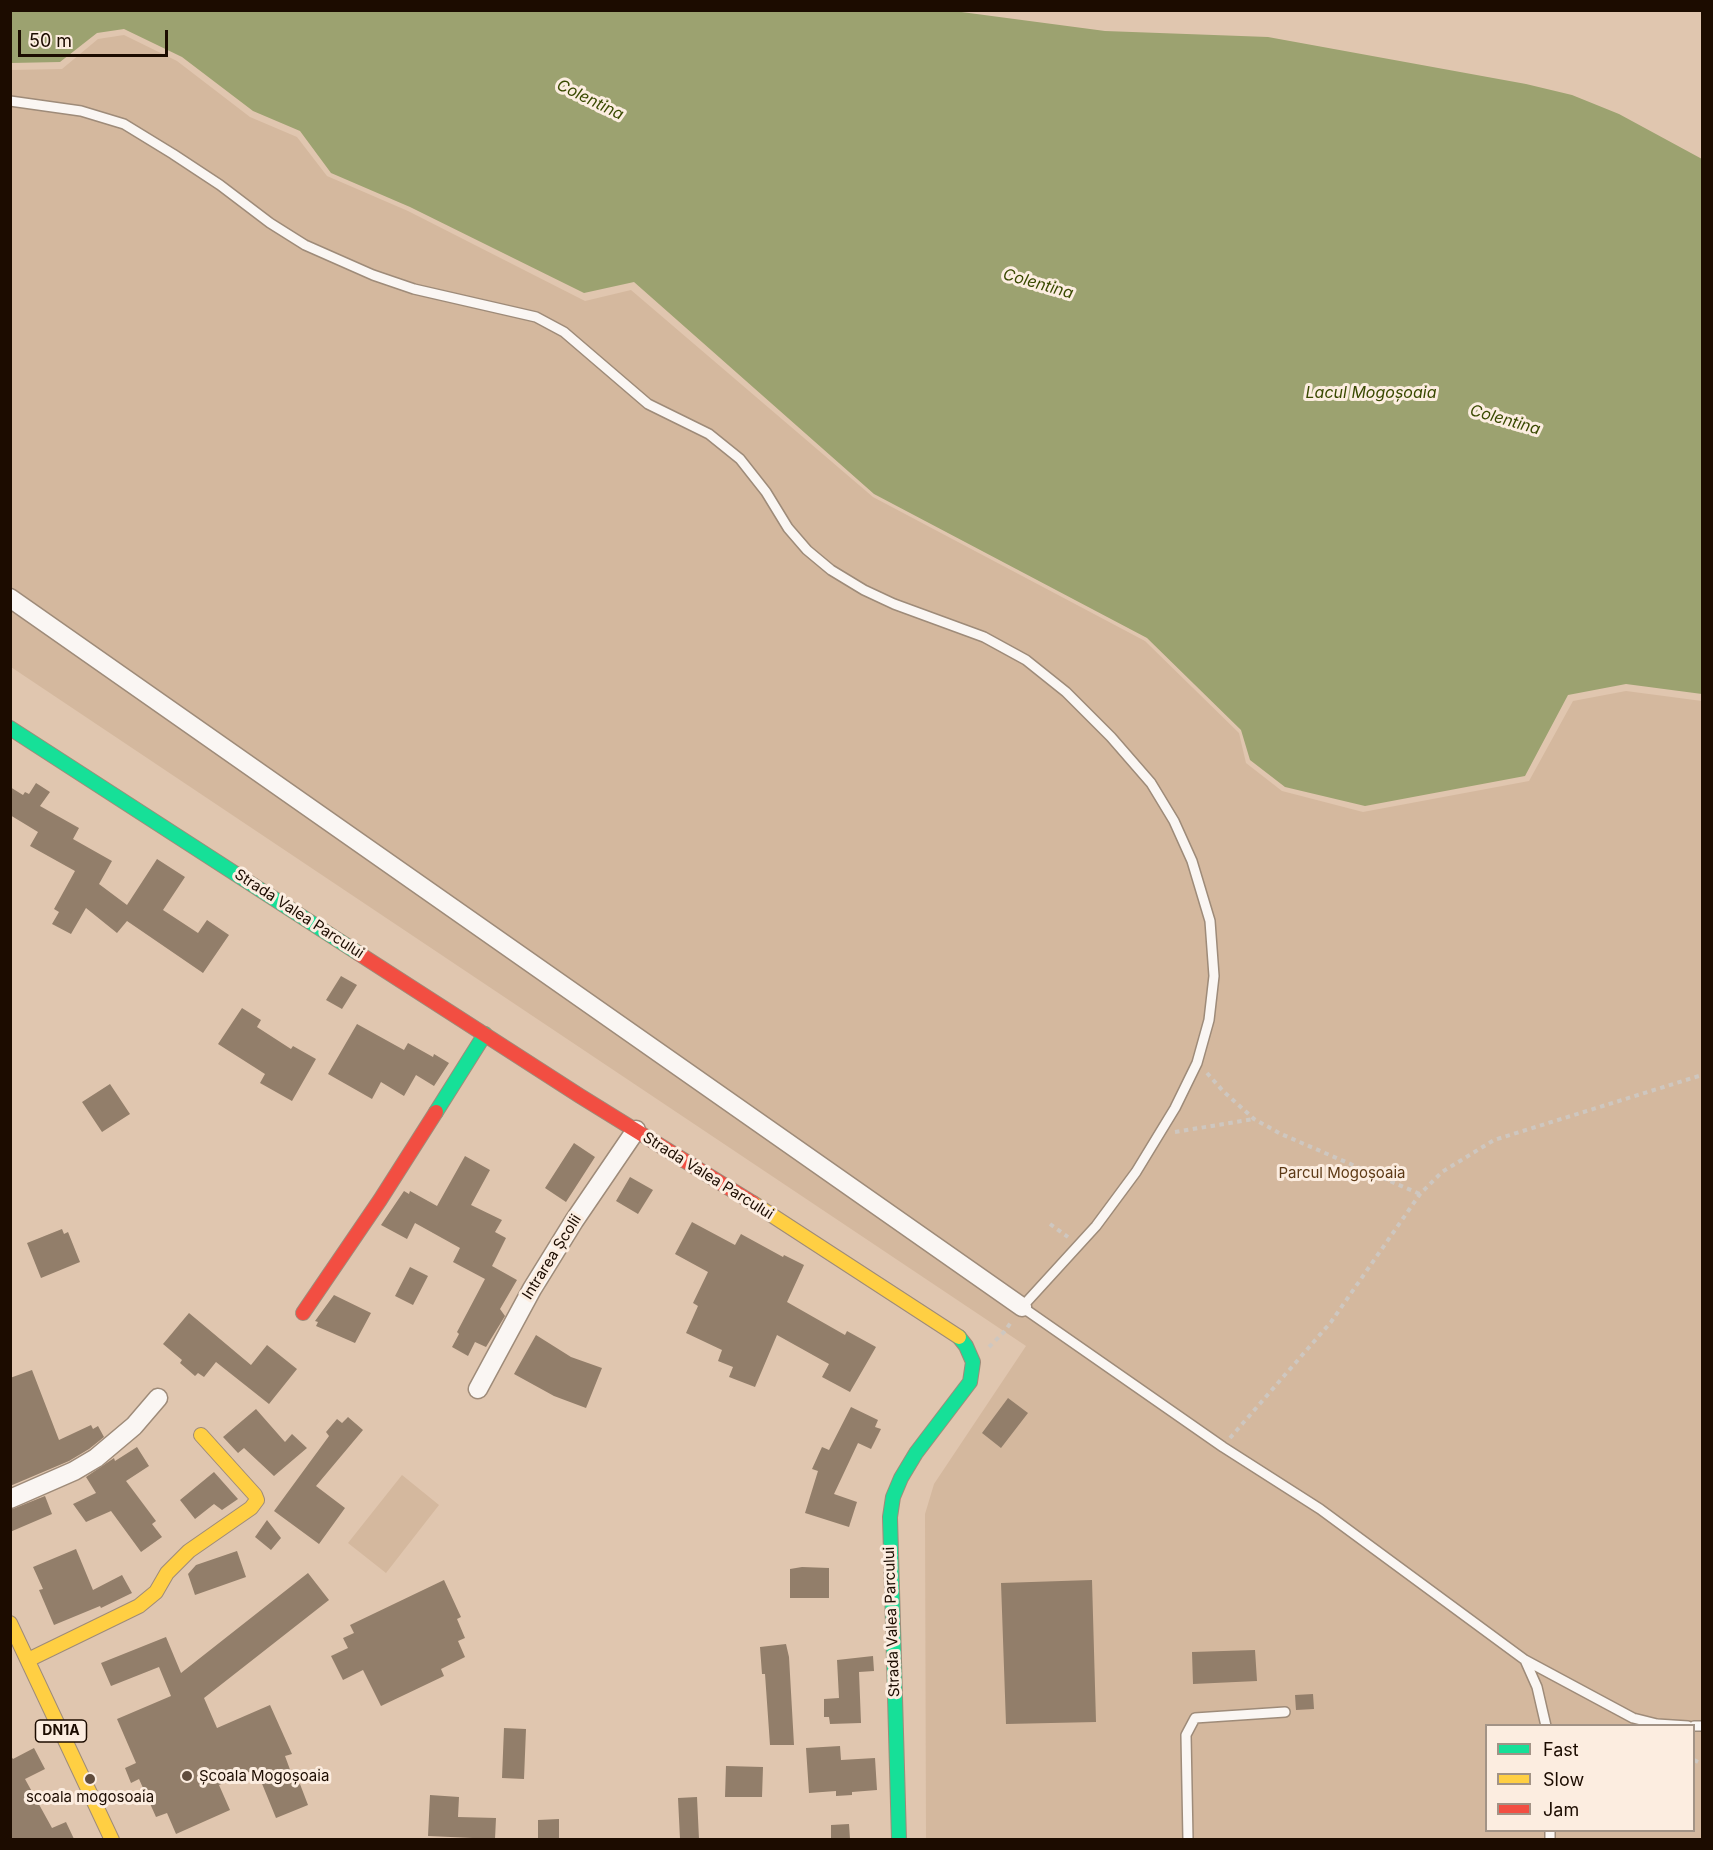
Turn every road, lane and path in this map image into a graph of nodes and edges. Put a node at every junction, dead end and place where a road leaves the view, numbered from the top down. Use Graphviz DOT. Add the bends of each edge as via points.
graph roads {
  1 [pos="10,101"];
  2 [pos="10,598"];
  3 [pos="10,728"];
  4 [pos="485,1034"];
  5 [pos="1197,1063"];
  6 [pos="1702,1075"];
  7 [pos="1254,1119"];
  8 [pos="636,1130"];
  9 [pos="1158,1136"];
  10 [pos="1420,1194"];
  11 [pos="1050,1224"];
  12 [pos="1078,1245"];
  13 [pos="1022,1307"];
  14 [pos="303,1313"];
  15 [pos="973,1362"];
  16 [pos="478,1389"];
  17 [pos="158,1398"];
  18 [pos="201,1435"];
  19 [pos="1223,1447"];
  20 [pos="10,1499"];
  21 [pos="10,1623"];
  22 [pos="1525,1659"];
  23 [pos="28,1660"];
  24 [pos="1286,1712"];
  25 [pos="1546,1724"];
  26 [pos="1657,1724"];
  27 [pos="112,1839"];
  28 [pos="899,1839"];
  29 [pos="1188,1839"];
  1 -- 5 [label="lane" via="81,111 124,124 315,250 373,275 536,317 564,332 648,404 709,434 740,459 788,528 831,570 894,604 984,637 1026,660 1066,692 1151,783 1192,861 1210,921 1214,976 1209,1020"];
  2 -- 13 [label="street"];
  3 -- 4 [label="street, Strada Valea Parcului"];
  4 -- 8 [label="street, Strada Valea Parcului"];
  4 -- 14 [label="street"];
  5 -- 7 [label="path"];
  5 -- 9 [label="lane"];
  6 -- 10 [label="path" via="1494,1140 1442,1172"];
  7 -- 9 [label="path"];
  7 -- 10 [label="path"];
  8 -- 15 [label="street, Strada Valea Parcului" via="959,1337"];
  8 -- 16 [label="street, Intrarea Școlii" via="532,1289"];
  9 -- 12 [label="lane" via="1136,1172"];
  10 -- 19 [label="path" via="1330,1322"];
  11 -- 12 [label="path"];
  12 -- 13 [label="lane"];
  13 -- 15 [label="path" via="1004,1332"];
  13 -- 19 [label="lane"];
  15 -- 28 [label="street, Strada Valea Parcului" via="970,1382 916,1453 893,1497 890,1517"];
  17 -- 20 [label="street" via="134,1426 96,1458"];
  18 -- 23 [label="street" via="255,1495 257,1500 251,1508 189,1551 156,1592 139,1606"];
  19 -- 22 [label="lane" via="1320,1509"];
  21 -- 23 [label="street, DN1A"];
  22 -- 25 [label="lane"];
  22 -- 26 [label="lane" via="1634,1718"];
  23 -- 27 [label="street, DN1A"];
  24 -- 29 [label="lane" via="1195,1718 1186,1735"];
}
